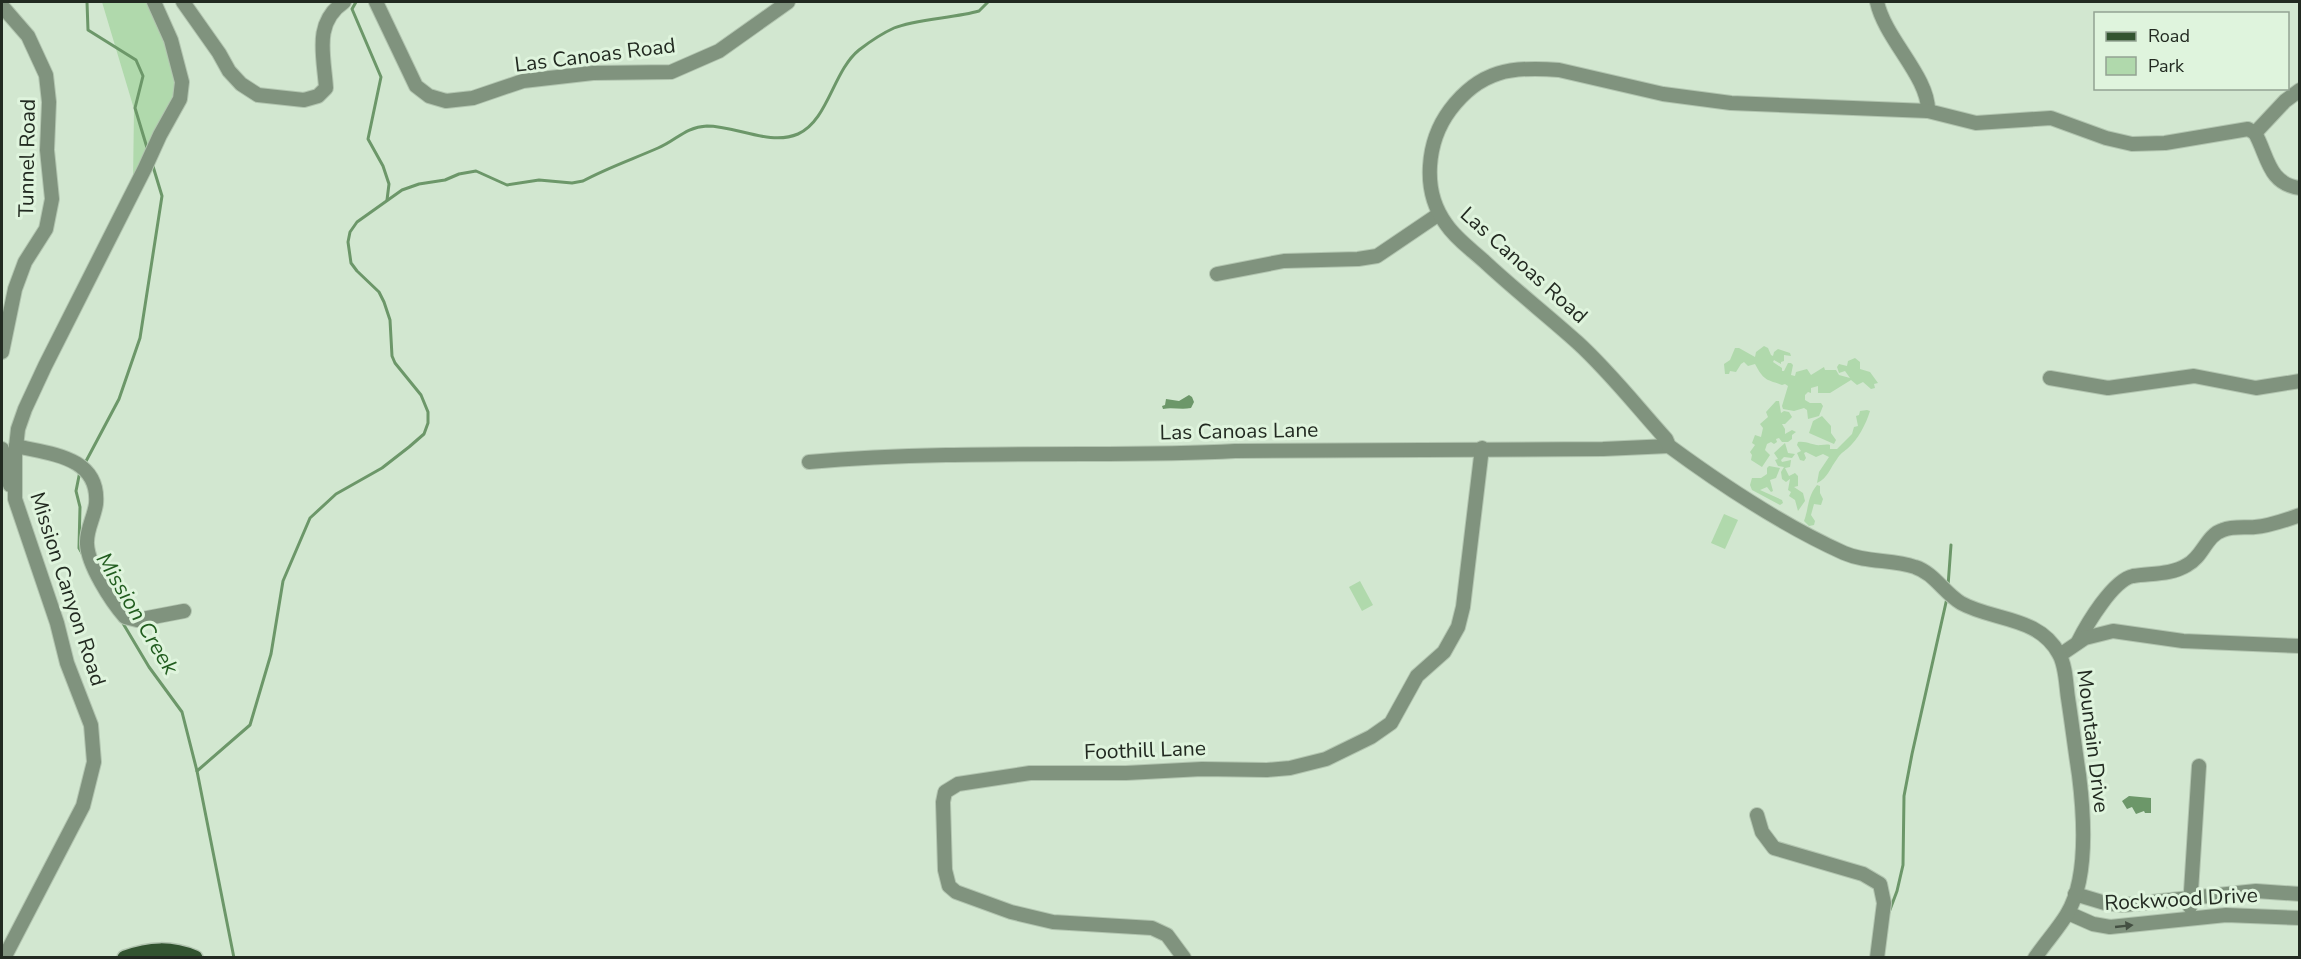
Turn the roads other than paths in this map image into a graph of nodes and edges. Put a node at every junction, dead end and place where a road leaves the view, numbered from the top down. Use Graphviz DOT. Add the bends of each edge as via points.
graph roads {
  1 [pos="154,2"];
  2 [pos="183,2"];
  3 [pos="344,2"];
  4 [pos="376,2"];
  5 [pos="788,2"];
  6 [pos="1877,2"];
  7 [pos="2,6"];
  8 [pos="2300,90"];
  9 [pos="1928,111"];
  10 [pos="2255,133"];
  11 [pos="2300,188"];
  12 [pos="1439,213"];
  13 [pos="1217,274"];
  14 [pos="2,352"];
  15 [pos="2050,378"];
  16 [pos="2300,381"];
  17 [pos="16,446"];
  18 [pos="1670,446"];
  19 [pos="1482,448"];
  20 [pos="2,449"];
  21 [pos="809,462"];
  22 [pos="15,499"];
  23 [pos="2300,515"];
  24 [pos="183,611"];
  25 [pos="2078,642"];
  26 [pos="2300,646"];
  27 [pos="2060,656"];
  28 [pos="2199,766"];
  29 [pos="1757,814"];
  30 [pos="2075,894"];
  31 [pos="2300,894"];
  32 [pos="2191,898"];
  33 [pos="2068,913"];
  34 [pos="2190,918"];
  35 [pos="2300,918"];
  36 [pos="4,957"];
  37 [pos="126,957"];
  38 [pos="195,957"];
  39 [pos="1184,957"];
  40 [pos="1877,957"];
  41 [pos="2035,957"];
  1 -- 17 [label="street, Mission Canyon Road" via="171,40 182,82 180,99 40,376 25,408"];
  2 -- 3 [label="street" via="241,84 258,95 304,100 318,96 326,88 322,60 324,29 328,16"];
  4 -- 5 [label="street, Las Canoas Road" via="416,86 429,96 446,101 473,98 523,81 671,72 719,51"];
  6 -- 9 [label="street" via="1885,26 1925,92"];
  7 -- 14 [label="street, Tunnel Road" via="28,36 46,75 52,199 46,229 25,262 15,289"];
  8 -- 10 [label="street"];
  9 -- 10 [label="street, Las Canoas Road" via="1976,123 2051,118 2132,144 2165,143 2233,130 2248,129"];
  9 -- 12 [label="street, Las Canoas Road" via="1731,103 1663,94 1559,70 1511,69 1473,86 1439,126 1432,147 1431,185"];
  10 -- 11 [label="street" via="2275,176 2287,186"];
  12 -- 13 [label="street" via="1377,256 1284,261"];
  12 -- 18 [label="street, Las Canoas Road" via="1456,236 1611,375"];
  15 -- 16 [label="street" via="2108,388 2194,376 2256,388"];
  17 -- 22 [label="street, Mission Canyon Road"];
  17 -- 24 [label="street" via="70,458 88,473 96,501 88,530 88,553 125,617 137,620"];
  18 -- 19 [label="street, Las Canoas Lane"];
  18 -- 27 [label="street, Las Canoas Road" via="1807,534 1859,558 1922,570 1959,602 2032,628"];
  19 -- 21 [label="street, Las Canoas Lane" via="914,456"];
  19 -- 39 [label="street, Foothill Lane" via="1458,627 1444,652 1417,676 1390,723 1371,737 1326,759 1290,768 1030,773 958,784 945,792 945,870 949,886 956,892 1053,922 1158,930 1167,935"];
  20 -- 22 [label="street"];
  22 -- 36 [label="street, Mission Canyon Road" via="91,725 94,762 83,806"];
  23 -- 25 [label="street" via="2257,527 2224,529 2188,565 2119,582"];
  25 -- 26 [label="street, Mountain Drive" via="2113,632 2183,641"];
  25 -- 27 [label="street, Mountain Drive"];
  27 -- 30 [label="street, Mountain Drive" via="2082,812 2082,859"];
  28 -- 32 [label="street"];
  29 -- 40 [label="street" via="1762,832 1774,848 1863,874 1880,884 1884,903"];
  30 -- 32 [label="street, Rockwood Drive" via="2118,905"];
  30 -- 33 [label="street, Mountain Drive"];
  31 -- 32 [label="street, Rockwood Drive" via="2256,891"];
  32 -- 34 [label="street"];
  33 -- 34 [label="street, Rockwood Drive, one-way" via="2110,927"];
  33 -- 41 [label="street, Mountain Drive"];
  34 -- 35 [label="street, Rockwood Drive"];
  37 -- 38 [label="main road" via="158,950"];
}
